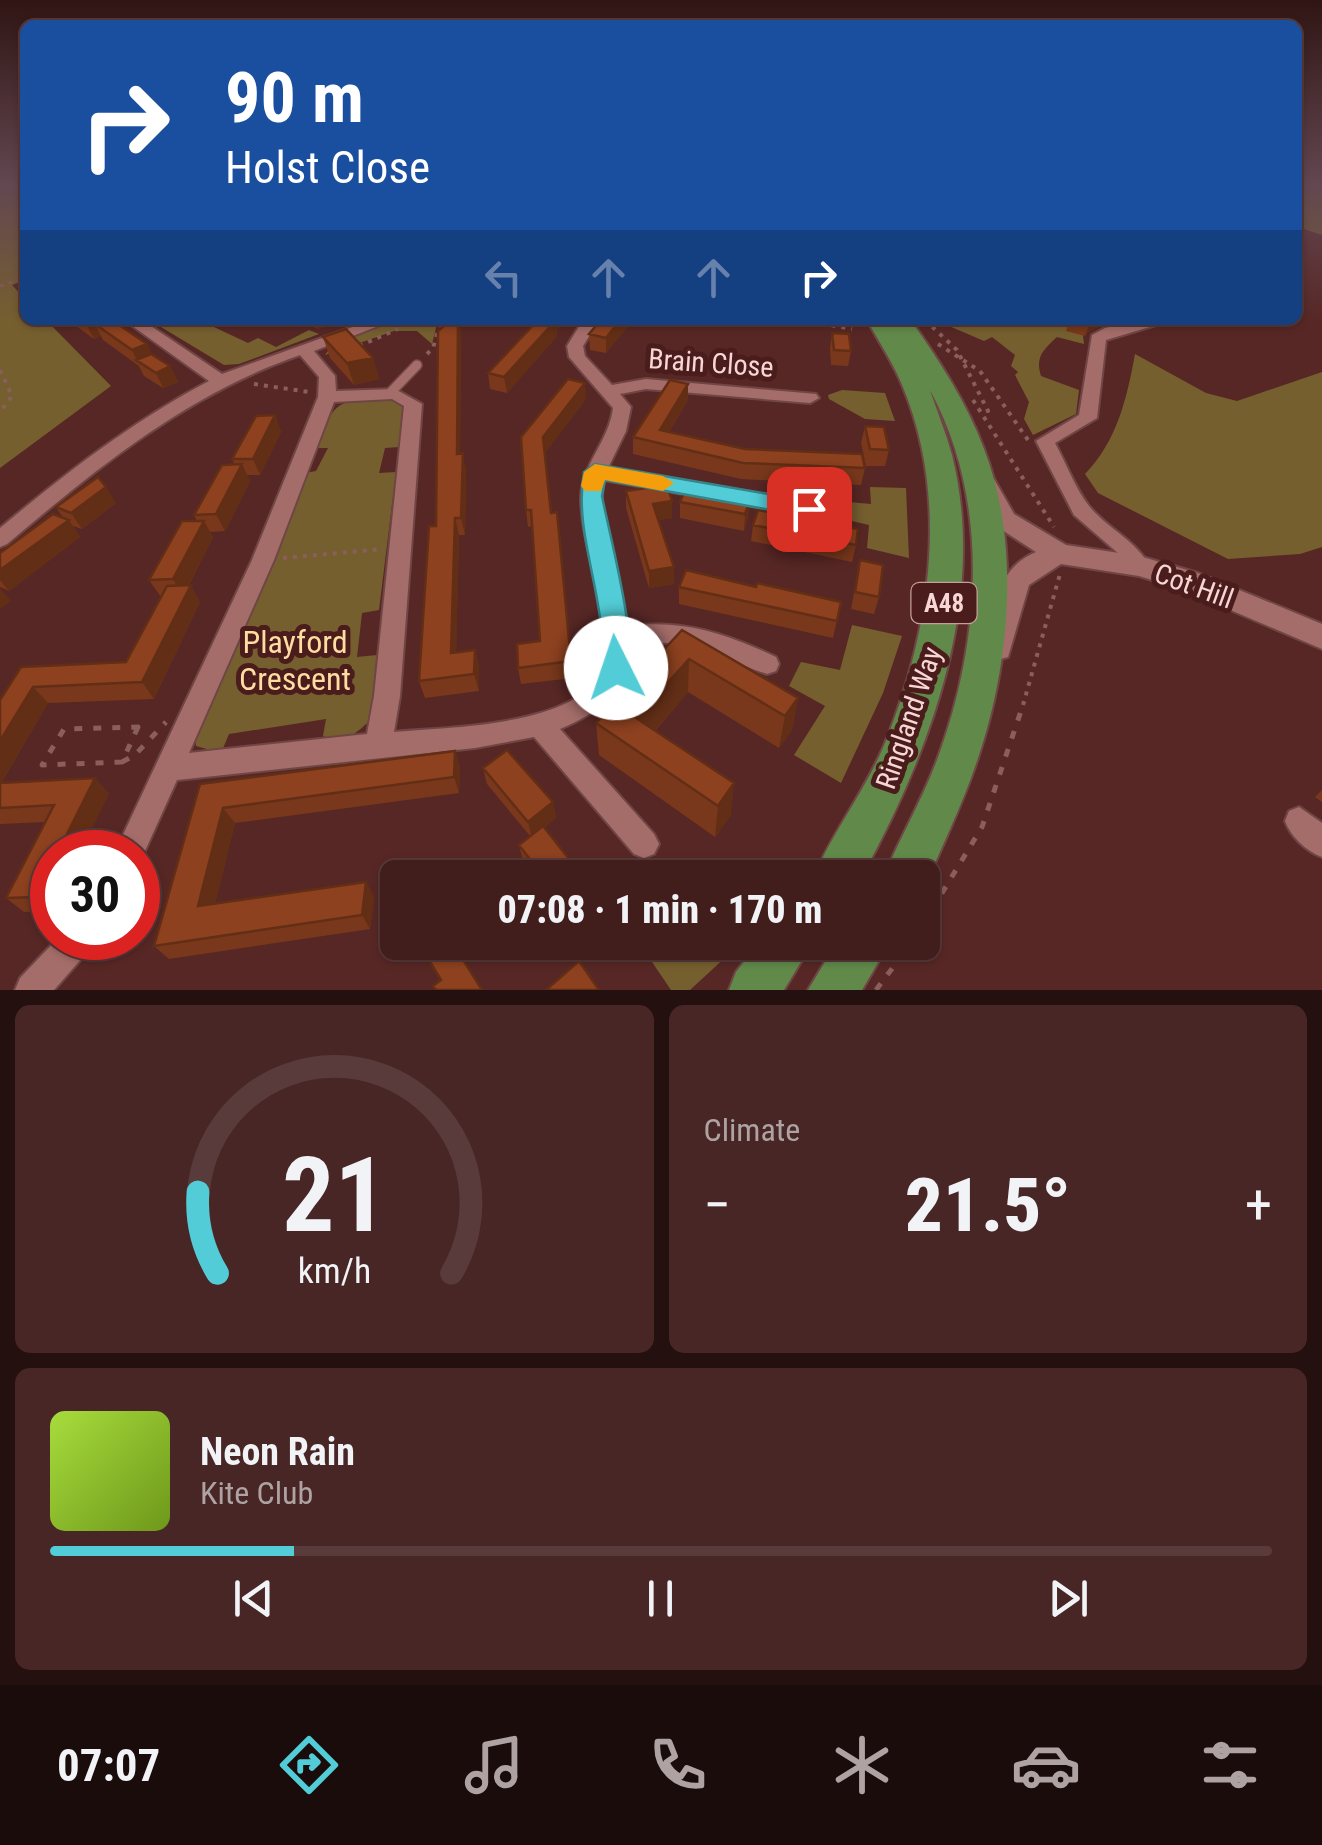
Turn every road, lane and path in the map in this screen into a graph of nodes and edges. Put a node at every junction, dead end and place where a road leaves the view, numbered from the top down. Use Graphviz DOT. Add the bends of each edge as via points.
graph roads {
  1 [pos="140,325"];
  2 [pos="372,325"];
  3 [pos="439,325"];
  4 [pos="588,325"];
  5 [pos="866,325"];
  6 [pos="903,325"];
  7 [pos="930,325"];
  8 [pos="1140,325"];
  9 [pos="938,344"];
  10 [pos="304,350"];
  11 [pos="958,350"];
  12 [pos="416,365"];
  13 [pos="0,370"];
  14 [pos="223,380"];
  15 [pos="609,391"];
  16 [pos="390,394"];
  17 [pos="327,396"];
  18 [pos="810,398"];
  19 [pos="981,410"];
  20 [pos="0,412"];
  21 [pos="1030,444"];
  22 [pos="976,468"];
  23 [pos="595,472"];
  24 [pos="809,509"];
  25 [pos="0,539"];
  26 [pos="399,548"];
  27 [pos="1060,554"];
  28 [pos="264,560"];
  29 [pos="1139,566"];
  30 [pos="616,637"];
  31 [pos="1322,637"];
  32 [pos="767,664"];
  33 [pos="542,726"];
  34 [pos="64,729"];
  35 [pos="962,744"];
  36 [pos="378,745"];
  37 [pos="168,768"];
  38 [pos="1299,821"];
  39 [pos="140,830"];
  40 [pos="1322,843"];
  41 [pos="644,844"];
  42 [pos="847,860"];
  43 [pos="914,860"];
  44 [pos="59,960"];
  45 [pos="776,960"];
  46 [pos="854,960"];
  47 [pos="898,960"];
  48 [pos="32,990"];
  49 [pos="754,990"];
  50 [pos="833,990"];
  51 [pos="876,990"];
  1 -- 14 [label="street"];
  2 -- 10 [label="street"];
  3 -- 12 [label="path" via="432,348"];
  4 -- 15 [label="street" via="574,346 577,357"];
  5 -- 42 [label="main road, Ringland Way / A48" via="902,360 930,428 946,520 946,592 933,664 905,746"];
  6 -- 22 [label="main road, Ringland Way / A48"];
  7 -- 11 [label="path"];
  8 -- 29 [label="street" via="1098,338 1088,418 1045,441 1081,510"];
  9 -- 11 [label="path"];
  10 -- 14 [label="street"];
  10 -- 17 [label="street" via="327,376"];
  11 -- 19 [label="path" via="988,411"];
  11 -- 21 [label="path" via="993,384"];
  12 -- 16 [label="lane"];
  13 -- 20 [label="path" via="12,396"];
  14 -- 17 [label="path"];
  14 -- 25 [label="street" via="130,433"];
  15 -- 18 [label="street, Brain Close" via="646,384"];
  15 -- 23 [label="street" via="622,407 622,424"];
  16 -- 17 [label="street"];
  16 -- 26 [label="street" via="412,404"];
  17 -- 28 [label="street"];
  22 -- 27 [label="street, Cot Hill" via="1004,520"];
  22 -- 35 [label="main road, Ringland Way / A48" via="987,522 989,587 986,640"];
  23 -- 24 [label="street"];
  23 -- 30 [label="street" via="591,496"];
  26 -- 28 [label="path"];
  26 -- 36 [label="street"];
  27 -- 29 [label="street, Cot Hill"];
  27 -- 35 [label="street" via="1035,561 1015,578"];
  28 -- 37 [label="street"];
  29 -- 31 [label="street, Cot Hill"];
  30 -- 32 [label="street" via="662,630 696,634"];
  30 -- 33 [label="street" via="616,668 600,692"];
  33 -- 36 [label="street"];
  33 -- 41 [label="street"];
  34 -- 34 [label="path" via="42,765 122,762 138,727"];
  35 -- 43 [label="main road, Ringland Way / A48"];
  36 -- 37 [label="street"];
  37 -- 39 [label="street"];
  38 -- 40 [label="street"];
  44 -- 48 [label="street"];
  45 -- 49 [label="main road"];
  46 -- 50 [label="main road"];
  47 -- 51 [label="path"];
}
